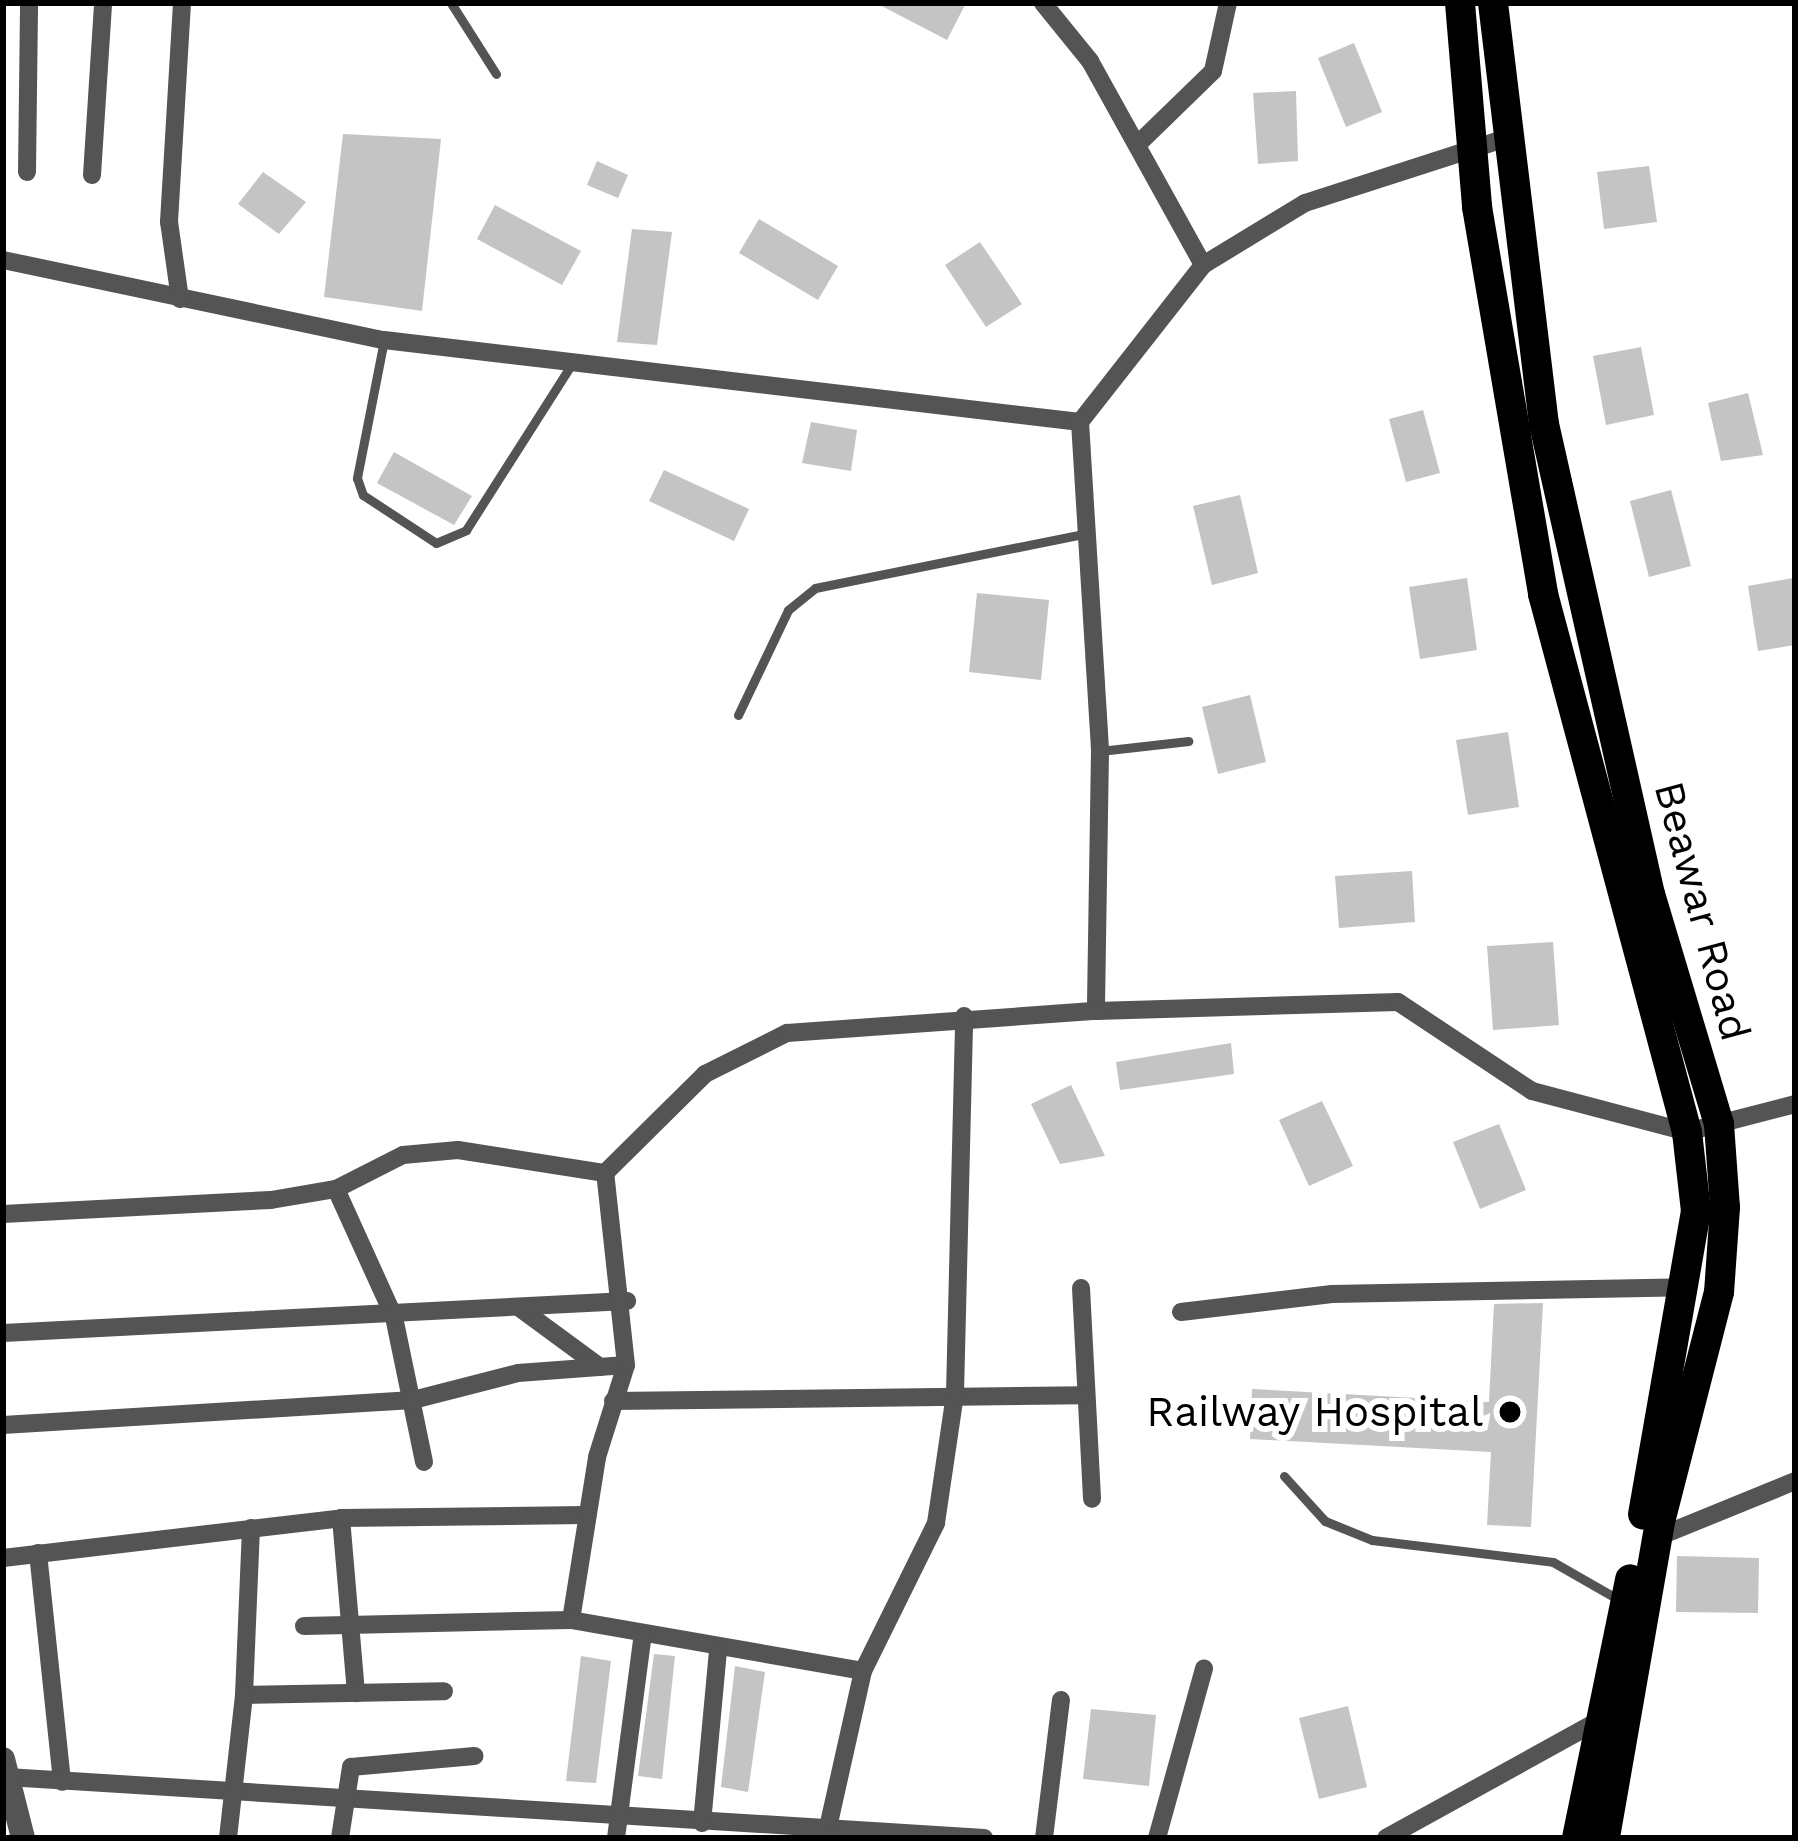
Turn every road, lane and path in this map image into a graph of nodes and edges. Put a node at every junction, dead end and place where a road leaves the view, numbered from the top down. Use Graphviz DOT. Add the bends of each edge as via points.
graph roads {
  1 [pos="29,3"];
  2 [pos="103,3"];
  3 [pos="182,3"];
  4 [pos="451,3"];
  5 [pos="1043,3"];
  6 [pos="1228,3"];
  7 [pos="1460,3"];
  8 [pos="1493,3"];
  9 [pos="496,74"];
  10 [pos="1504,139"];
  11 [pos="1137,146"];
  12 [pos="1472,148"];
  13 [pos="27,172"];
  14 [pos="92,175"];
  15 [pos="3,260"];
  16 [pos="1202,265"];
  17 [pos="180,299"];
  18 [pos="384,340"];
  19 [pos="571,365"];
  20 [pos="1080,422"];
  21 [pos="1082,529"];
  22 [pos="738,715"];
  23 [pos="1188,741"];
  24 [pos="1100,751"];
  25 [pos="1096,1011"];
  26 [pos="964,1016"];
  27 [pos="1795,1104"];
  28 [pos="1719,1124"];
  29 [pos="1687,1132"];
  30 [pos="605,1173"];
  31 [pos="336,1189"];
  32 [pos="3,1214"];
  33 [pos="1686,1287"];
  34 [pos="1081,1288"];
  35 [pos="627,1301"];
  36 [pos="521,1309"];
  37 [pos="1181,1312"];
  38 [pos="394,1318"];
  39 [pos="3,1333"];
  40 [pos="626,1365"];
  41 [pos="600,1367"];
  42 [pos="955,1394"];
  43 [pos="1084,1395"];
  44 [pos="412,1400"];
  45 [pos="611,1409"];
  46 [pos="3,1425"];
  47 [pos="424,1462"];
  48 [pos="1662,1462"];
  49 [pos="1284,1476"];
  50 [pos="1795,1481"];
  51 [pos="1092,1499"];
  52 [pos="586,1515"];
  53 [pos="341,1518"];
  54 [pos="251,1528"];
  55 [pos="1652,1531"];
  56 [pos="38,1553"];
  57 [pos="3,1558"];
  58 [pos="1635,1609"];
  59 [pos="571,1620"];
  60 [pos="304,1626"];
  61 [pos="350,1628"];
  62 [pos="644,1634"];
  63 [pos="718,1648"];
  64 [pos="1204,1668"];
  65 [pos="863,1671"];
  66 [pos="444,1691"];
  67 [pos="356,1694"];
  68 [pos="244,1696"];
  69 [pos="1061,1700"];
  70 [pos="1614,1716"];
  71 [pos="476,1756"];
  72 [pos="62,1782"];
  73 [pos="7,1786"];
  74 [pos="235,1798"];
  75 [pos="346,1804"];
  76 [pos="540,1815"];
  77 [pos="829,1822"];
  78 [pos="618,1828"];
  79 [pos="694,1828"];
  80 [pos="778,1833"];
  81 [pos="949,1837"];
  82 [pos="23,1838"];
  83 [pos="228,1838"];
  84 [pos="340,1838"];
  85 [pos="536,1838"];
  86 [pos="984,1838"];
  87 [pos="1044,1838"];
  88 [pos="1156,1838"];
  89 [pos="1385,1838"];
  90 [pos="1577,1838"];
  91 [pos="1605,1838"];
  1 -- 13 [label="street"];
  2 -- 14 [label="street"];
  3 -- 17 [label="street" via="169,201"];
  4 -- 9 [label="lane"];
  5 -- 11 [label="street"];
  6 -- 11 [label="street" via="1213,70"];
  7 -- 12 [label="main road, Beawar Road"];
  8 -- 10 [label="main road, Beawar Road"];
  10 -- 12 [label="street"];
  10 -- 28 [label="main road, Beawar Road" via="1576,587"];
  11 -- 16 [label="street"];
  12 -- 16 [label="street" via="1305,203"];
  12 -- 29 [label="main road, Beawar Road" via="1543,594"];
  15 -- 17 [label="street"];
  16 -- 20 [label="street"];
  17 -- 18 [label="street"];
  18 -- 19 [label="street"];
  18 -- 19 [label="lane" via="357,478 363,496 436,543 466,530"];
  19 -- 20 [label="street"];
  20 -- 21 [label="street"];
  21 -- 22 [label="lane" via="815,588 788,610"];
  21 -- 24 [label="street"];
  23 -- 24 [label="lane"];
  24 -- 25 [label="street"];
  25 -- 26 [label="street"];
  25 -- 29 [label="street" via="1397,1002 1532,1091"];
  26 -- 30 [label="street" via="787,1033 738,1051"];
  26 -- 42 [label="street"];
  27 -- 28 [label="street"];
  28 -- 29 [label="street"];
  28 -- 48 [label="main road, Beawar Road" via="1719,1292"];
  29 -- 33 [label="main road, Beawar Road" via="1696,1211"];
  30 -- 31 [label="street" via="458,1150 371,1165"];
  30 -- 35 [label="street"];
  31 -- 32 [label="street"];
  31 -- 38 [label="street"];
  33 -- 37 [label="street" via="1332,1294"];
  33 -- 48 [label="main road, Beawar Road"];
  34 -- 43 [label="street"];
  35 -- 36 [label="street"];
  35 -- 40 [label="street"];
  36 -- 38 [label="street"];
  36 -- 41 [label="street"];
  38 -- 39 [label="street"];
  38 -- 44 [label="street"];
  40 -- 41 [label="street"];
  40 -- 45 [label="street"];
  41 -- 44 [label="street"];
  42 -- 43 [label="street"];
  42 -- 45 [label="street"];
  42 -- 65 [label="street" via="937,1523"];
  43 -- 51 [label="street"];
  44 -- 46 [label="street"];
  44 -- 47 [label="street"];
  45 -- 52 [label="street"];
  48 -- 55 [label="main road, Beawar Road"];
  49 -- 58 [label="lane" via="1324,1521 1372,1540 1570,1569"];
  50 -- 55 [label="street"];
  52 -- 53 [label="street"];
  52 -- 59 [label="street"];
  53 -- 54 [label="street"];
  53 -- 61 [label="street"];
  54 -- 56 [label="street"];
  54 -- 68 [label="street"];
  55 -- 58 [label="main road, Beawar Road"];
  56 -- 57 [label="street"];
  56 -- 72 [label="street"];
  58 -- 70 [label="main road, Beawar Road"];
  59 -- 61 [label="street"];
  59 -- 62 [label="street"];
  60 -- 61 [label="street"];
  61 -- 67 [label="street"];
  62 -- 63 [label="street"];
  62 -- 78 [label="street"];
  63 -- 65 [label="street"];
  63 -- 79 [label="street"];
  64 -- 88 [label="street"];
  65 -- 77 [label="street"];
  66 -- 67 [label="street"];
  67 -- 68 [label="street"];
  68 -- 74 [label="street"];
  69 -- 87 [label="street"];
  70 -- 89 [label="street"];
  70 -- 90 [label="main road, Beawar Road"];
  70 -- 91 [label="main road, Beawar Road"];
  71 -- 75 [label="street" via="351,1767"];
  72 -- 73 [label="street"];
  72 -- 74 [label="street"];
  73 -- 82 [label="street"];
  74 -- 75 [label="street"];
  74 -- 83 [label="street"];
  75 -- 76 [label="street"];
  75 -- 84 [label="street"];
  76 -- 78 [label="street"];
  76 -- 85 [label="street"];
  77 -- 80 [label="street"];
  77 -- 81 [label="street"];
  78 -- 79 [label="street"];
  79 -- 80 [label="street"];
  81 -- 86 [label="street"];
}
